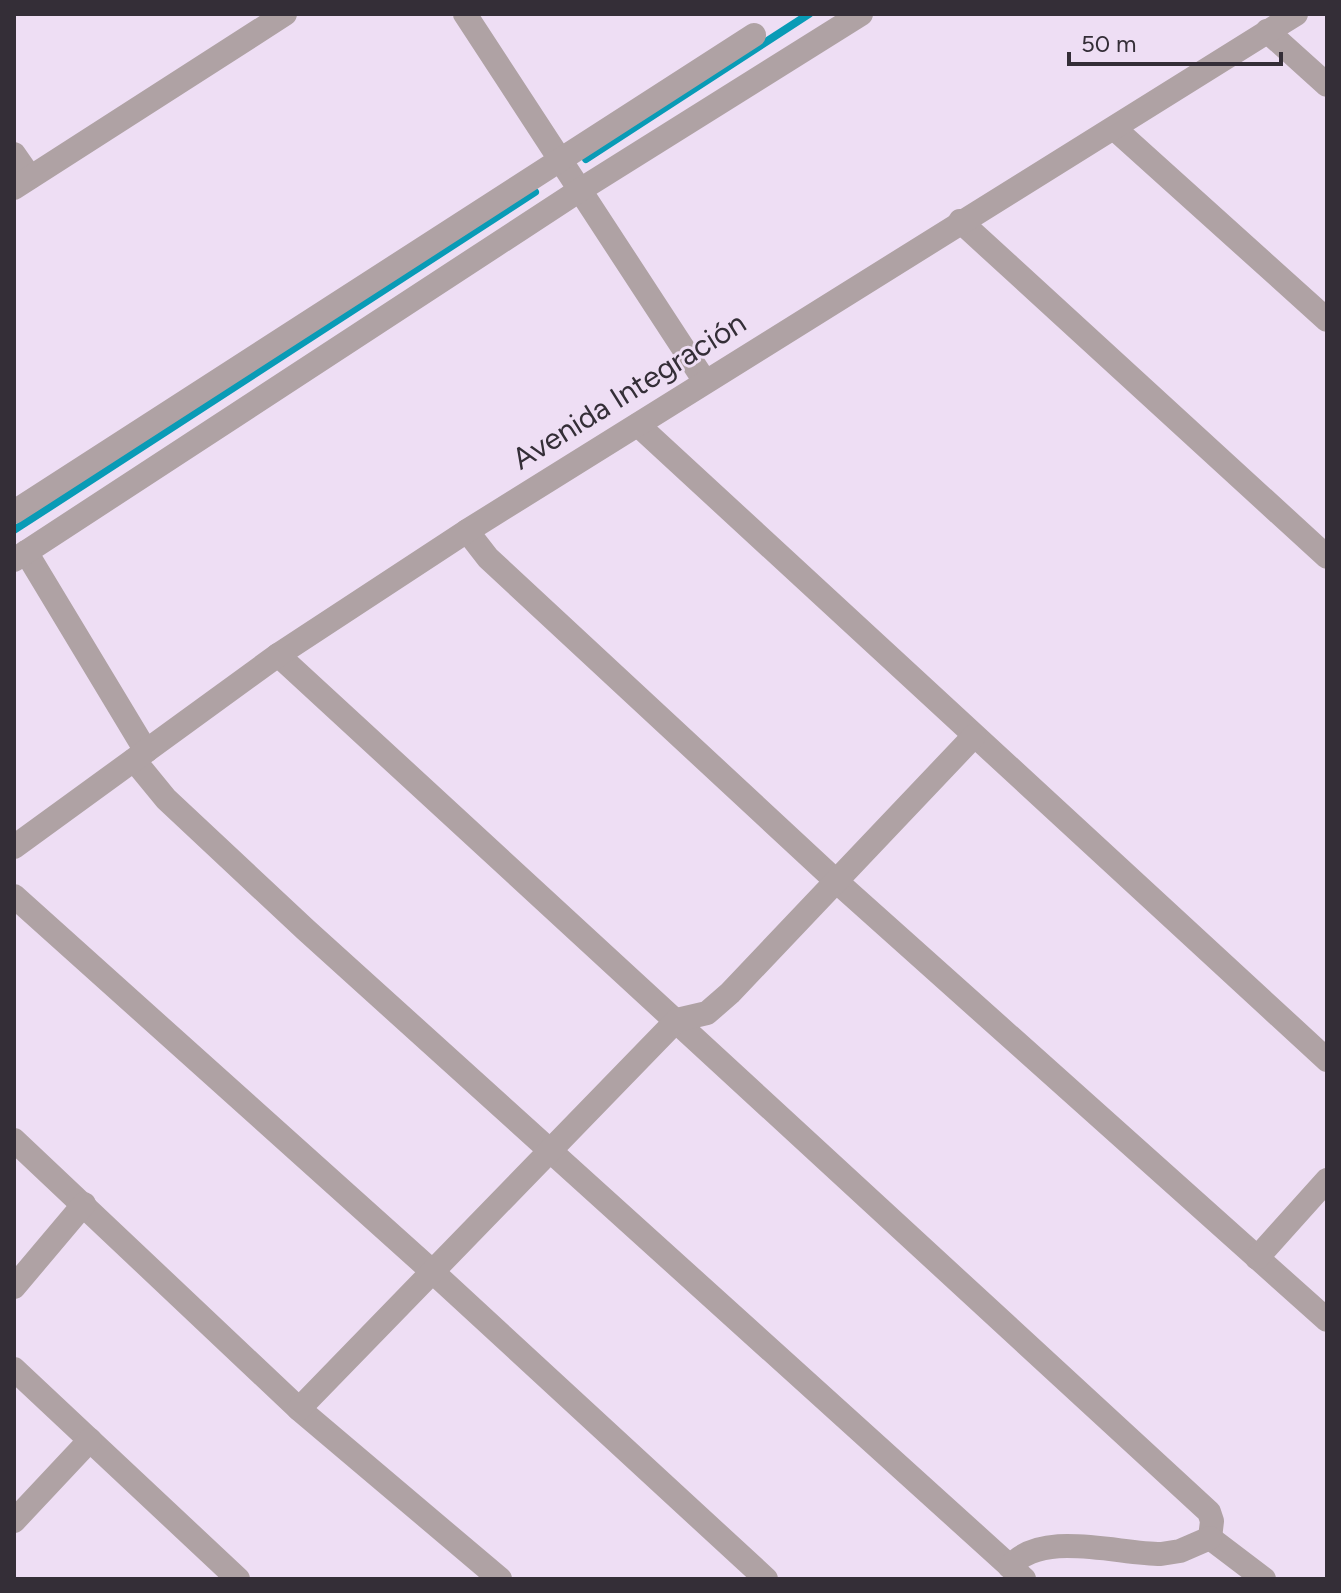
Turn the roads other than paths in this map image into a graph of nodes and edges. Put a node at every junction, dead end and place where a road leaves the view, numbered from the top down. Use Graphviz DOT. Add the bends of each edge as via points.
graph roads {
  1 [pos="285,14"];
  2 [pos="465,14"];
  3 [pos="861,14"];
  4 [pos="1296,14"];
  5 [pos="1267,31"];
  6 [pos="754,35"];
  7 [pos="1327,85"];
  8 [pos="1115,129"];
  9 [pos="14,154"];
  10 [pos="560,160"];
  11 [pos="22,183"];
  12 [pos="580,190"];
  13 [pos="960,221"];
  14 [pos="1327,320"];
  15 [pos="704,380"];
  16 [pos="638,425"];
  17 [pos="14,512"];
  18 [pos="467,531"];
  19 [pos="20,556"];
  20 [pos="1327,557"];
  21 [pos="278,655"];
  22 [pos="974,736"];
  23 [pos="140,756"];
  24 [pos="14,847"];
  25 [pos="836,881"];
  26 [pos="14,896"];
  27 [pos="677,1020"];
  28 [pos="1327,1060"];
  29 [pos="14,1140"];
  30 [pos="550,1152"];
  31 [pos="1327,1180"];
  32 [pos="84,1204"];
  33 [pos="1257,1258"];
  34 [pos="434,1273"];
  35 [pos="14,1287"];
  36 [pos="1327,1320"];
  37 [pos="14,1369"];
  38 [pos="299,1409"];
  39 [pos="90,1440"];
  40 [pos="14,1521"];
  41 [pos="1210,1538"];
  42 [pos="1017,1573"];
  43 [pos="238,1579"];
  44 [pos="500,1579"];
  45 [pos="766,1579"];
  46 [pos="1264,1579"];
  1 -- 11 [label="street"];
  2 -- 10 [label="street"];
  3 -- 12 [label="street"];
  4 -- 5 [label="street, Avenida Integración"];
  5 -- 7 [label="street"];
  5 -- 8 [label="street, Avenida Integración"];
  6 -- 10 [label="street"];
  8 -- 13 [label="street, Avenida Integración"];
  8 -- 14 [label="street"];
  9 -- 11 [label="street"];
  10 -- 12 [label="street"];
  10 -- 17 [label="street"];
  12 -- 15 [label="street"];
  12 -- 19 [label="street"];
  13 -- 15 [label="street, Avenida Integración"];
  13 -- 20 [label="street"];
  15 -- 16 [label="street, Avenida Integración"];
  16 -- 18 [label="street, Avenida Integración"];
  16 -- 22 [label="street"];
  18 -- 21 [label="street, Avenida Integración"];
  18 -- 25 [label="street" via="488,558"];
  19 -- 23 [label="street"];
  21 -- 23 [label="street, Avenida Integración"];
  21 -- 27 [label="street"];
  22 -- 25 [label="street"];
  22 -- 28 [label="street"];
  23 -- 24 [label="street, Avenida Integración"];
  23 -- 30 [label="street" via="177,809"];
  25 -- 27 [label="street" via="719,1003 707,1013"];
  25 -- 33 [label="street"];
  26 -- 34 [label="street"];
  27 -- 30 [label="street"];
  27 -- 41 [label="street" via="1209,1512"];
  29 -- 32 [label="street"];
  30 -- 34 [label="street"];
  30 -- 42 [label="street"];
  31 -- 33 [label="street"];
  32 -- 35 [label="street"];
  32 -- 38 [label="street"];
  33 -- 36 [label="street"];
  34 -- 38 [label="street"];
  34 -- 45 [label="street"];
  37 -- 39 [label="street"];
  38 -- 44 [label="street"];
  39 -- 40 [label="street"];
  39 -- 43 [label="street"];
  41 -- 42 [label="street" via="1161,1554 1045,1545 1025,1552"];
  41 -- 46 [label="street"];
}
